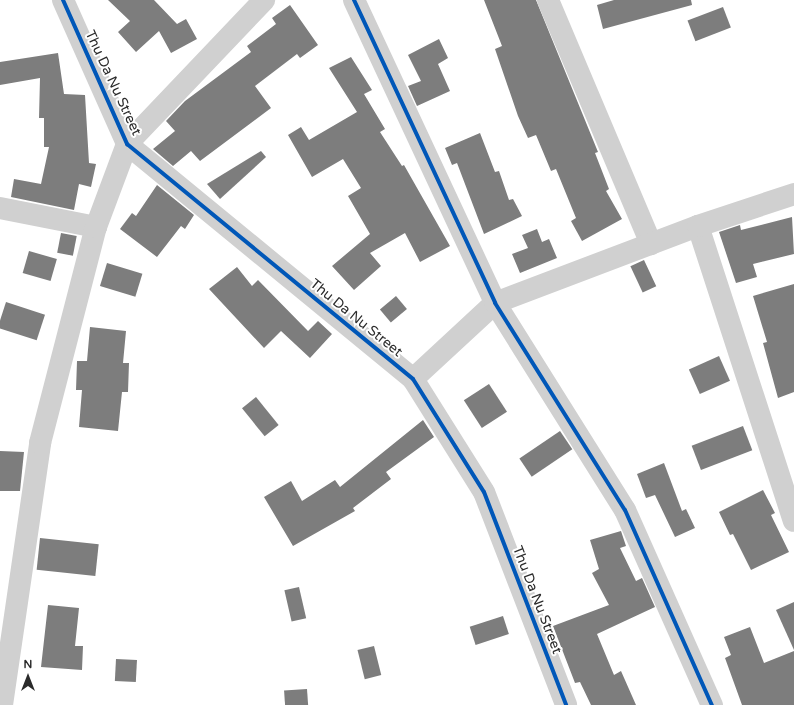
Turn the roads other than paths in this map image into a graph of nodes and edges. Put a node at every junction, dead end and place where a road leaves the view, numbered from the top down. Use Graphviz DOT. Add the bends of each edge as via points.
graph roads {
  1 [pos="63,0"];
  2 [pos="264,0"];
  3 [pos="354,0"];
  4 [pos="548,0"];
  5 [pos="127,144"];
  6 [pos="794,194"];
  7 [pos="0,208"];
  8 [pos="698,226"];
  9 [pos="96,227"];
  10 [pos="651,244"];
  11 [pos="495,303"];
  12 [pos="413,379"];
  13 [pos="794,521"];
  14 [pos="2,705"];
  15 [pos="566,705"];
  16 [pos="712,705"];
  1 -- 5 [label="street, Thu Da Nu Street"];
  2 -- 5 [label="street"];
  3 -- 11 [label="street"];
  4 -- 10 [label="street"];
  5 -- 9 [label="street"];
  5 -- 12 [label="street, Thu Da Nu Street"];
  6 -- 8 [label="street"];
  7 -- 9 [label="street"];
  8 -- 10 [label="street"];
  8 -- 13 [label="street"];
  9 -- 14 [label="street" via="40,442"];
  10 -- 11 [label="street"];
  11 -- 12 [label="street"];
  11 -- 16 [label="street" via="625,510"];
  12 -- 15 [label="street, Thu Da Nu Street" via="484,492"];
}
